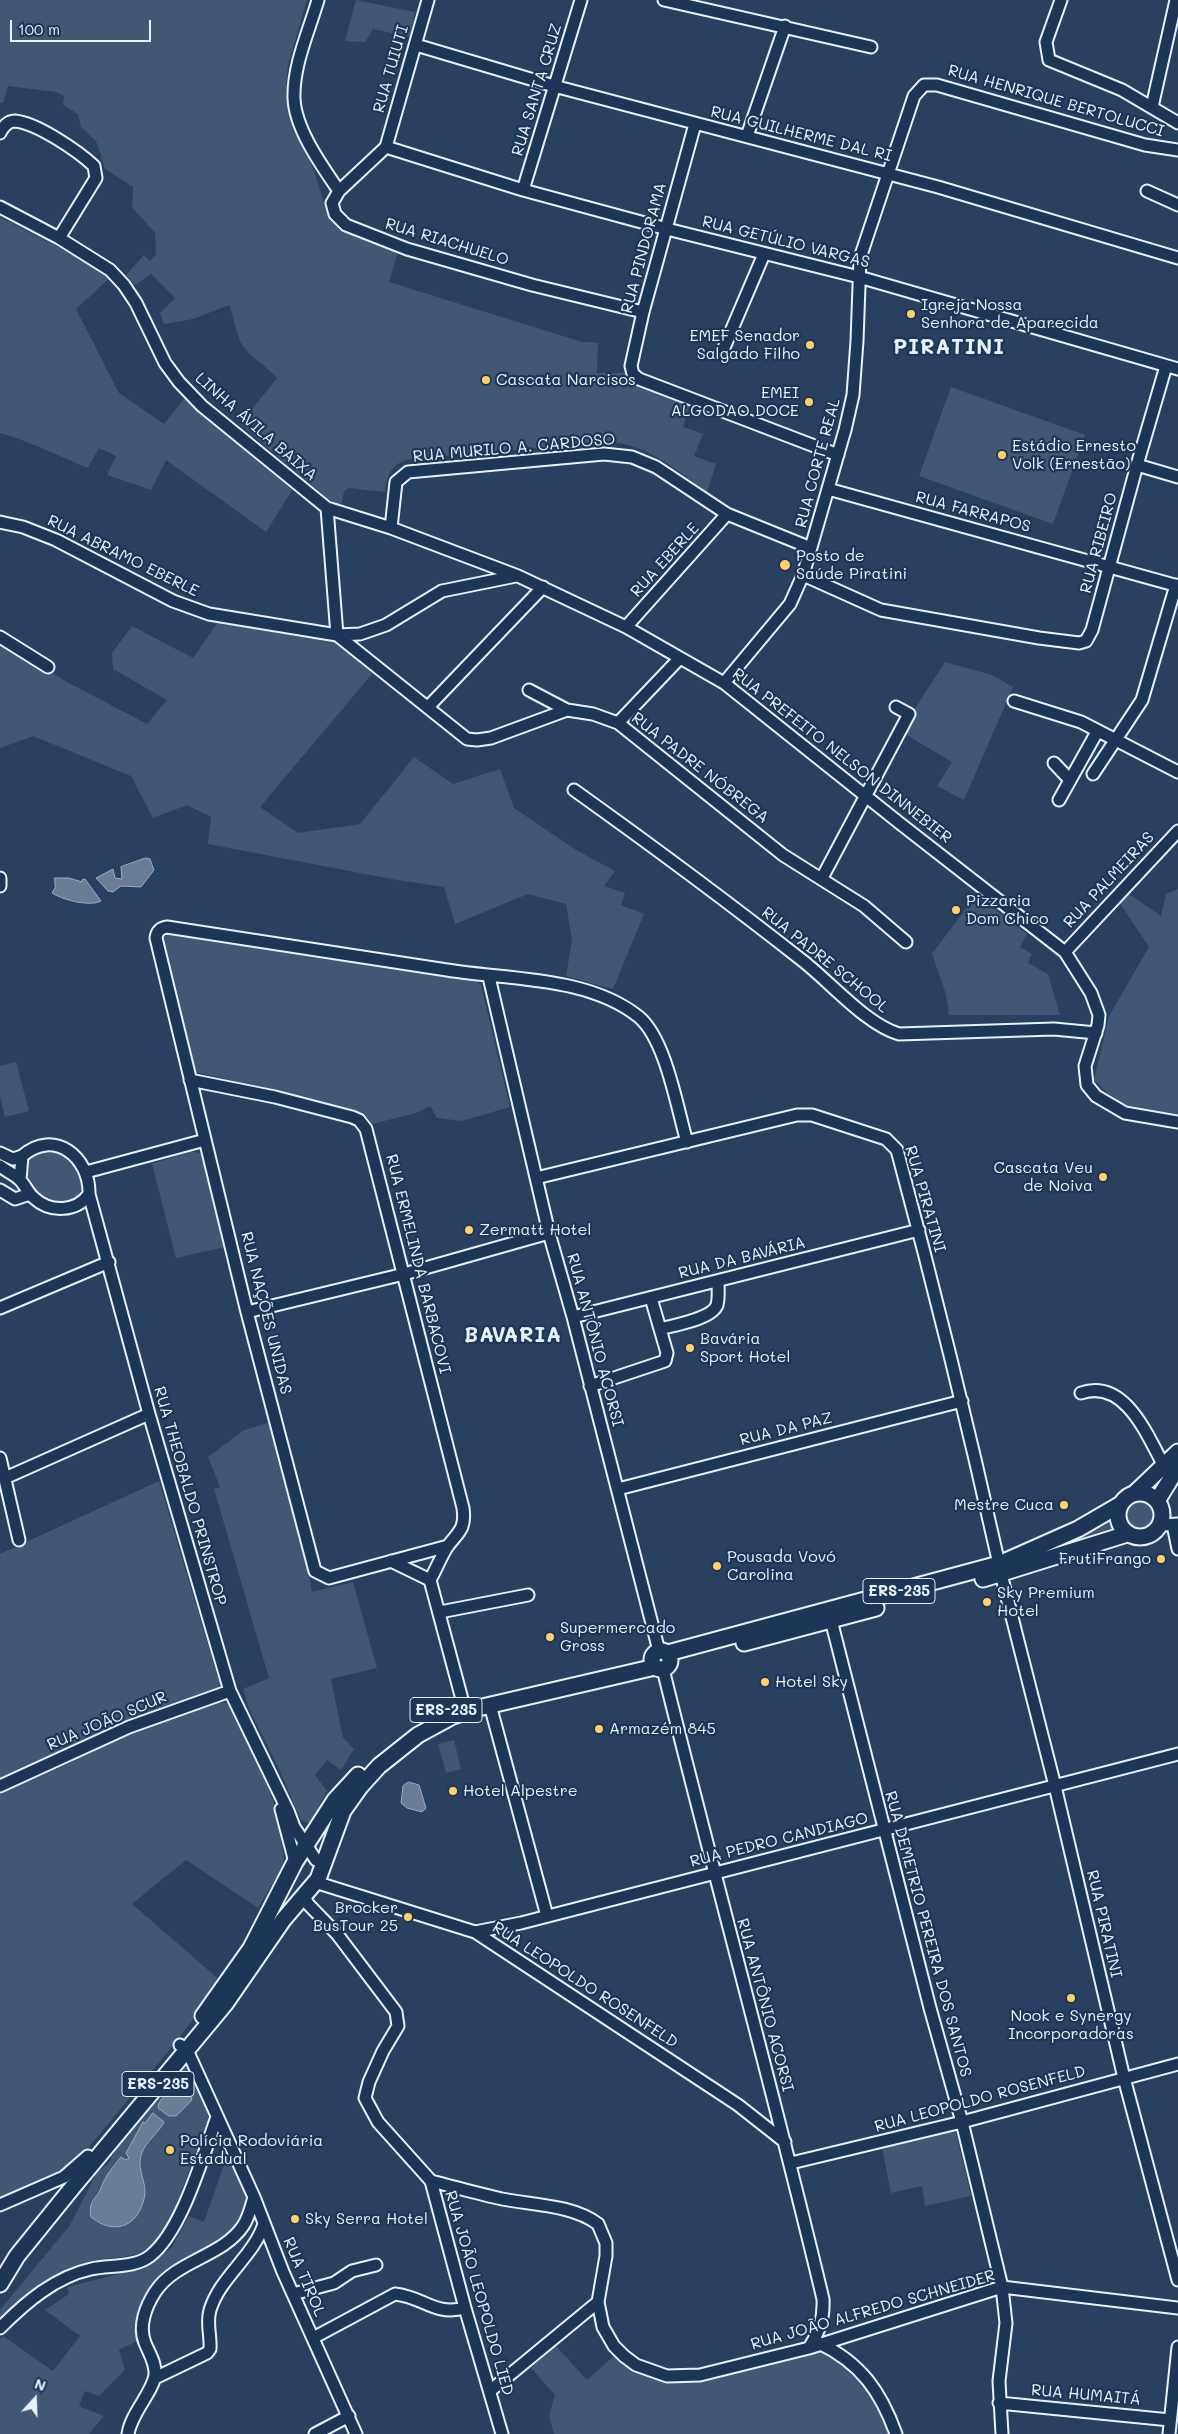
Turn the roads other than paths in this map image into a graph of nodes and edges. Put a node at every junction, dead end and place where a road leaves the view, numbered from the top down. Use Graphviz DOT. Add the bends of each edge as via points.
graph roads {
  1 [pos="318,0"];
  2 [pos="428,0"];
  3 [pos="581,0"];
  4 [pos="664,0"];
  5 [pos="1061,0"];
  6 [pos="1176,0"];
  7 [pos="785,26"];
  8 [pos="416,45"];
  9 [pos="871,47"];
  10 [pos="554,86"];
  11 [pos="924,86"];
  12 [pos="1152,107"];
  13 [pos="695,124"];
  14 [pos="1178,124"];
  15 [pos="0,133"];
  16 [pos="747,136"];
  17 [pos="386,147"];
  18 [pos="1178,150"];
  19 [pos="888,174"];
  20 [pos="524,190"];
  21 [pos="1147,190"];
  22 [pos="339,191"];
  23 [pos="1178,204"];
  24 [pos="0,207"];
  25 [pos="667,229"];
  26 [pos="59,238"];
  27 [pos="764,254"];
  28 [pos="1178,258"];
  29 [pos="858,277"];
  30 [pos="643,312"];
  31 [pos="723,350"];
  32 [pos="1166,366"];
  33 [pos="1178,369"];
  34 [pos="838,455"];
  35 [pos="1136,465"];
  36 [pos="1178,477"];
  37 [pos="828,489"];
  38 [pos="327,508"];
  39 [pos="727,514"];
  40 [pos="0,522"];
  41 [pos="391,528"];
  42 [pos="812,548"];
  43 [pos="1110,566"];
  44 [pos="803,575"];
  45 [pos="518,576"];
  46 [pos="1177,586"];
  47 [pos="543,587"];
  48 [pos="626,627"];
  49 [pos="337,634"];
  50 [pos="0,637"];
  51 [pos="679,659"];
  52 [pos="48,667"];
  53 [pos="724,683"];
  54 [pos="529,690"];
  55 [pos="1014,701"];
  56 [pos="428,707"];
  57 [pos="896,707"];
  58 [pos="567,710"];
  59 [pos="618,723"];
  60 [pos="1097,732"];
  61 [pos="1115,739"];
  62 [pos="1054,763"];
  63 [pos="1178,772"];
  64 [pos="1092,774"];
  65 [pos="1070,780"];
  66 [pos="574,790"];
  67 [pos="866,797"];
  68 [pos="1059,800"];
  69 [pos="1178,830"];
  70 [pos="0,878"];
  71 [pos="822,878"];
  72 [pos="0,886"];
  73 [pos="906,942"];
  74 [pos="1065,952"];
  75 [pos="489,977"];
  76 [pos="1096,1033"];
  77 [pos="190,1080"];
  78 [pos="1178,1122"];
  79 [pos="205,1140"];
  80 [pos="687,1142"];
  81 [pos="0,1153"];
  82 [pos="22,1156"];
  83 [pos="0,1166"];
  84 [pos="86,1172"];
  85 [pos="536,1178"];
  86 [pos="20,1180"];
  87 [pos="0,1190"];
  88 [pos="30,1194"];
  89 [pos="89,1194"];
  90 [pos="80,1206"];
  91 [pos="96,1216"];
  92 [pos="919,1230"];
  93 [pos="549,1233"];
  94 [pos="109,1262"];
  95 [pos="404,1274"];
  96 [pos="718,1281"];
  97 [pos="651,1298"];
  98 [pos="0,1308"];
  99 [pos="248,1312"];
  100 [pos="573,1317"];
  101 [pos="660,1329"];
  102 [pos="590,1386"];
  103 [pos="1081,1393"];
  104 [pos="962,1401"];
  105 [pos="149,1414"];
  106 [pos="1178,1452"];
  107 [pos="0,1458"];
  108 [pos="1171,1466"];
  109 [pos="5,1478"];
  110 [pos="618,1489"];
  111 [pos="1135,1493"];
  112 [pos="1157,1501"];
  113 [pos="1120,1504"];
  114 [pos="1170,1524"];
  115 [pos="1127,1534"];
  116 [pos="20,1540"];
  117 [pos="448,1546"];
  118 [pos="1178,1549"];
  119 [pos="391,1561"];
  120 [pos="1000,1569"];
  121 [pos="430,1580"];
  122 [pos="528,1595"];
  123 [pos="440,1612"];
  124 [pos="831,1620"];
  125 [pos="661,1660"];
  126 [pos="230,1691"];
  127 [pos="463,1703"];
  128 [pos="490,1706"];
  129 [pos="1178,1754"];
  130 [pos="272,1778"];
  131 [pos="0,1786"];
  132 [pos="1055,1786"];
  133 [pos="883,1831"];
  134 [pos="306,1845"];
  135 [pos="296,1867"];
  136 [pos="713,1873"];
  137 [pos="317,1874"];
  138 [pos="303,1894"];
  139 [pos="547,1916"];
  140 [pos="475,1932"];
  141 [pos="184,2048"];
  142 [pos="1178,2064"];
  143 [pos="1124,2078"];
  144 [pos="217,2117"];
  145 [pos="962,2122"];
  146 [pos="785,2142"];
  147 [pos="88,2156"];
  148 [pos="791,2163"];
  149 [pos="432,2181"];
  150 [pos="254,2197"];
  151 [pos="0,2205"];
  152 [pos="264,2224"];
  153 [pos="376,2265"];
  154 [pos="0,2270"];
  155 [pos="1178,2280"];
  156 [pos="0,2284"];
  157 [pos="1002,2287"];
  158 [pos="293,2294"];
  159 [pos="598,2302"];
  160 [pos="465,2308"];
  161 [pos="1178,2308"];
  162 [pos="0,2328"];
  163 [pos="313,2338"];
  164 [pos="814,2346"];
  165 [pos="1178,2347"];
  166 [pos="155,2378"];
  167 [pos="490,2391"];
  168 [pos="999,2403"];
  169 [pos="349,2416"];
  170 [pos="1170,2420"];
  171 [pos="128,2434"];
  172 [pos="315,2434"];
  173 [pos="356,2434"];
  174 [pos="502,2434"];
  175 [pos="896,2434"];
  176 [pos="1002,2434"];
  177 [pos="1169,2434"];
  1 -- 22 [label="street" via="296,77 294,99 314,154"];
  2 -- 8 [label="street, RUA TUIUTI"];
  3 -- 10 [label="street, RUA SANTA CRUZ"];
  4 -- 7 [label="street"];
  5 -- 12 [label="street" via="1046,42 1048,60 1122,90"];
  6 -- 12 [label="street"];
  7 -- 9 [label="street"];
  7 -- 16 [label="street"];
  8 -- 10 [label="street, RUA GUILHERME DAL RI"];
  8 -- 17 [label="street, RUA TUIUTI"];
  10 -- 13 [label="street, RUA GUILHERME DAL RI"];
  10 -- 20 [label="street, RUA SANTA CRUZ"];
  11 -- 18 [label="street, RUA HENRIQUE BERTOLUCCI" via="937,84 1145,145"];
  11 -- 19 [label="street, RUA CORTE REAL" via="914,96"];
  12 -- 14 [label="street"];
  13 -- 16 [label="street, RUA GUILHERME DAL RI"];
  13 -- 25 [label="street, RUA PINDORAMA"];
  15 -- 26 [label="street" via="14,121 29,125 94,166 96,178"];
  16 -- 19 [label="street, RUA GUILHERME DAL RI"];
  17 -- 20 [label="street, RUA GETÚLIO VARGAS"];
  17 -- 22 [label="street"];
  19 -- 28 [label="street, RUA GUILHERME DAL RI"];
  19 -- 29 [label="street, RUA CORTE REAL" via="860,258"];
  20 -- 25 [label="street, RUA GETÚLIO VARGAS"];
  21 -- 23 [label="street"];
  22 -- 30 [label="street, RUA RIACHUELO" via="332,203 335,214 355,229 407,249"];
  24 -- 26 [label="street, LINHA ÁVILA BAIXA"];
  25 -- 27 [label="street, RUA GETÚLIO VARGAS"];
  25 -- 30 [label="street, RUA PINDORAMA"];
  26 -- 38 [label="street, LINHA ÁVILA BAIXA" via="110,270 124,285 165,363 202,406"];
  27 -- 29 [label="street, RUA GETÚLIO VARGAS"];
  27 -- 31 [label="street"];
  29 -- 32 [label="street, RUA GETÚLIO VARGAS"];
  29 -- 34 [label="street, RUA CORTE REAL" via="858,341 853,395"];
  30 -- 34 [label="street, RUA PINDORAMA" via="630,366 639,379"];
  32 -- 33 [label="street, RUA GETÚLIO VARGAS"];
  32 -- 35 [label="street, RUA RIBEIRO"];
  34 -- 37 [label="street, RUA CORTE REAL"];
  35 -- 36 [label="street"];
  35 -- 43 [label="street, RUA RIBEIRO"];
  37 -- 42 [label="street, RUA CORTE REAL"];
  37 -- 43 [label="street, RUA FARRAPOS"];
  38 -- 41 [label="street, RUA PREFEITO NELSON DINNEBIER"];
  38 -- 49 [label="street"];
  39 -- 41 [label="street, RUA MURILO A. CARDOSO" via="642,460 604,454 408,472 396,482"];
  39 -- 42 [label="street, RUA MURILO A. CARDOSO"];
  39 -- 48 [label="street, RUA EBERLE"];
  40 -- 49 [label="street, RUA ABRAMO EBERLE" via="56,540 173,601 209,614"];
  41 -- 45 [label="street, RUA PREFEITO NELSON DINNEBIER"];
  42 -- 44 [label="street, RUA CORTE REAL"];
  43 -- 44 [label="street, RUA RIBEIRO" via="1092,630 1086,641 1079,643 881,610"];
  43 -- 46 [label="street"];
  44 -- 53 [label="street, RUA CORTE REAL" via="790,604"];
  45 -- 47 [label="street, RUA PREFEITO NELSON DINNEBIER"];
  45 -- 49 [label="street, RUA ABRAMO EBERLE" via="442,591 386,625 360,634"];
  46 -- 61 [label="street" via="1142,700"];
  47 -- 48 [label="street, RUA PREFEITO NELSON DINNEBIER"];
  47 -- 56 [label="street"];
  48 -- 51 [label="street, RUA PREFEITO NELSON DINNEBIER"];
  49 -- 56 [label="street, RUA PADRE NÓBREGA"];
  50 -- 52 [label="street"];
  51 -- 53 [label="street, RUA PREFEITO NELSON DINNEBIER"];
  51 -- 59 [label="street"];
  53 -- 67 [label="street, RUA PREFEITO NELSON DINNEBIER"];
  54 -- 58 [label="street"];
  55 -- 60 [label="street" via="1067,717"];
  56 -- 58 [label="street, RUA PADRE NÓBREGA" via="466,738 477,740 491,738"];
  57 -- 67 [label="street" via="909,714"];
  58 -- 59 [label="street, RUA PADRE NÓBREGA" via="593,714"];
  59 -- 71 [label="street, RUA PADRE NÓBREGA" via="783,855"];
  60 -- 61 [label="street"];
  60 -- 65 [label="street"];
  61 -- 63 [label="street"];
  61 -- 64 [label="street"];
  62 -- 65 [label="street"];
  65 -- 68 [label="street"];
  66 -- 76 [label="street, RUA PADRE SCHOOL" via="682,867 887,1030 899,1034 1054,1029"];
  67 -- 71 [label="street"];
  67 -- 74 [label="street, RUA PREFEITO NELSON DINNEBIER"];
  69 -- 74 [label="street, RUA PALMEIRAS"];
  70 -- 72 [label="street"];
  71 -- 73 [label="street, RUA PADRE NÓBREGA" via="864,906"];
  74 -- 76 [label="street, RUA PREFEITO NELSON DINNEBIER" via="1096,1004 1099,1015"];
  75 -- 77 [label="street, RUA NAÇÕES UNIDAS" via="168,927 159,930 156,938"];
  75 -- 80 [label="street" via="586,990 608,998 639,1018 653,1034 661,1051"];
  75 -- 85 [label="street, RUA ANTÔNIO ACORSI"];
  76 -- 78 [label="street, RUA PREFEITO NELSON DINNEBIER" via="1085,1066 1087,1085 1096,1096 1125,1113"];
  77 -- 79 [label="street, RUA NAÇÕES UNIDAS"];
  77 -- 95 [label="street, RUA ERMELINDA BARBACOVI" via="359,1120 366,1129"];
  79 -- 84 [label="street"];
  79 -- 99 [label="street, RUA NAÇÕES UNIDAS"];
  80 -- 85 [label="street, RUA PIRATINI"];
  80 -- 92 [label="street, RUA PIRATINI" via="812,1114 886,1139 897,1150"];
  81 -- 82 [label="street" via="13,1159"];
  82 -- 84 [label="street" via="36,1147 59,1146 76,1156"];
  82 -- 86 [label="street"];
  83 -- 86 [label="street"];
  84 -- 89 [label="street, RUA THEOBALDO PRINSTROP"];
  85 -- 93 [label="street, RUA ANTÔNIO ACORSI"];
  86 -- 88 [label="street"];
  87 -- 88 [label="street" via="15,1199"];
  88 -- 90 [label="street" via="55,1208"];
  89 -- 90 [label="street"];
  89 -- 91 [label="street, RUA THEOBALDO PRINSTROP"];
  90 -- 91 [label="street"];
  91 -- 94 [label="street, RUA THEOBALDO PRINSTROP"];
  92 -- 96 [label="street, RUA DA BAVÁRIA"];
  92 -- 104 [label="street, RUA PIRATINI"];
  93 -- 95 [label="street"];
  93 -- 100 [label="street, RUA ANTÔNIO ACORSI"];
  94 -- 98 [label="street"];
  94 -- 105 [label="street, RUA THEOBALDO PRINSTROP"];
  95 -- 99 [label="street"];
  95 -- 117 [label="street, RUA ERMELINDA BARBACOVI" via="463,1508 463,1526"];
  96 -- 97 [label="street, RUA DA BAVÁRIA"];
  96 -- 101 [label="street" via="718,1304 713,1311"];
  97 -- 100 [label="street, RUA DA BAVÁRIA"];
  97 -- 101 [label="street"];
  99 -- 119 [label="street, RUA NAÇÕES UNIDAS" via="316,1571 329,1578"];
  100 -- 102 [label="street, RUA ANTÔNIO ACORSI"];
  101 -- 102 [label="street" via="667,1353 662,1364"];
  102 -- 110 [label="street, RUA ANTÔNIO ACORSI"];
  103 -- 108 [label="street" via="1105,1390 1118,1396"];
  104 -- 110 [label="street, RUA DA PAZ"];
  104 -- 120 [label="street, RUA PIRATINI"];
  105 -- 109 [label="street"];
  105 -- 126 [label="street, RUA THEOBALDO PRINSTROP"];
  106 -- 108 [label="main road, ERS-235"];
  107 -- 109 [label="street"];
  108 -- 111 [label="main road, ERS-235"];
  108 -- 112 [label="main road, ERS-235"];
  109 -- 116 [label="street"];
  110 -- 125 [label="street, RUA ANTÔNIO ACORSI"];
  111 -- 112 [label="main road" via="1147,1494"];
  111 -- 113 [label="main road, ERS-235"];
  112 -- 114 [label="main road"];
  113 -- 115 [label="main road" via="1117,1517"];
  113 -- 120 [label="main road, ERS-235"];
  114 -- 115 [label="main road, ERS-235" via="1146,1537"];
  114 -- 118 [label="street"];
  115 -- 120 [label="main road, ERS-235"];
  117 -- 119 [label="street, RUA NAÇÕES UNIDAS"];
  117 -- 121 [label="street, RUA ERMELINDA BARBACOVI"];
  119 -- 121 [label="street"];
  120 -- 124 [label="main road, ERS-235"];
  120 -- 125 [label="main road, ERS-235"];
  120 -- 132 [label="street, RUA PIRATINI"];
  121 -- 123 [label="street"];
  122 -- 123 [label="street"];
  123 -- 127 [label="street"];
  124 -- 125 [label="main road, ERS-235"];
  124 -- 133 [label="street, RUA DEMETRIO PEREIRA DOS SANTOS"];
  125 -- 127 [label="main road, ERS-235"];
  125 -- 128 [label="main road, ERS-235"];
  125 -- 136 [label="street, RUA ANTÔNIO ACORSI"];
  126 -- 130 [label="street, RUA THEOBALDO PRINSTROP"];
  126 -- 131 [label="street, RUA JOÃO SCUR" via="129,1727"];
  127 -- 134 [label="main road, ERS-235" via="430,1717 384,1749 335,1800"];
  128 -- 137 [label="main road, ERS-235" via="434,1725 378,1766 343,1811"];
  128 -- 139 [label="street"];
  129 -- 132 [label="street, RUA PEDRO CANDIAGO"];
  130 -- 134 [label="street, RUA THEOBALDO PRINSTROP" via="294,1827"];
  130 -- 135 [label="street, RUA THEOBALDO PRINSTROP"];
  132 -- 133 [label="street, RUA PEDRO CANDIAGO"];
  132 -- 143 [label="street, RUA PIRATINI"];
  133 -- 136 [label="street, RUA PEDRO CANDIAGO"];
  133 -- 145 [label="street, RUA DEMETRIO PEREIRA DOS SANTOS"];
  134 -- 135 [label="main road, ERS-235"];
  134 -- 137 [label="street, RUA THEOBALDO PRINSTROP"];
  135 -- 137 [label="main road" via="304,1884"];
  135 -- 137 [label="main road" via="307,1856"];
  135 -- 138 [label="main road"];
  135 -- 141 [label="main road, ERS-235" via="251,1948"];
  136 -- 139 [label="street, RUA PEDRO CANDIAGO"];
  136 -- 146 [label="street, RUA ANTÔNIO ACORSI"];
  137 -- 138 [label="main road, ERS-235"];
  137 -- 140 [label="street, RUA LEOPOLDO ROSENFELD" via="348,1891"];
  138 -- 141 [label="main road, ERS-235" via="225,2004"];
  138 -- 149 [label="street, RUA JOÃO LEOPOLDO LIED" via="396,2012 398,2026 369,2082 366,2098 378,2122"];
  139 -- 140 [label="street, RUA PEDRO CANDIAGO"];
  140 -- 146 [label="street, RUA LEOPOLDO ROSENFELD" via="738,2105"];
  141 -- 144 [label="street, RUA TIROL"];
  141 -- 147 [label="main road, ERS-235"];
  141 -- 156 [label="main road, ERS-235" via="17,2256"];
  142 -- 143 [label="street, RUA LEOPOLDO ROSENFELD"];
  143 -- 145 [label="street, RUA LEOPOLDO ROSENFELD"];
  143 -- 155 [label="street, RUA PIRATINI"];
  144 -- 150 [label="street, RUA TIROL"];
  144 -- 162 [label="street" via="176,2224 162,2245 149,2257 137,2262 72,2274 24,2303"];
  145 -- 148 [label="street, RUA LEOPOLDO ROSENFELD"];
  145 -- 157 [label="street, RUA DEMETRIO PEREIRA DOS SANTOS"];
  146 -- 148 [label="street, RUA ANTÔNIO ACORSI"];
  147 -- 151 [label="street" via="55,2182"];
  147 -- 154 [label="main road, ERS-235" via="31,2225"];
  148 -- 164 [label="street, RUA ANTÔNIO ACORSI" via="823,2300"];
  149 -- 159 [label="street" via="567,2211 593,2220 602,2229 606,2243"];
  149 -- 160 [label="street, RUA JOÃO LEOPOLDO LIED"];
  150 -- 152 [label="street, RUA TIROL"];
  150 -- 166 [label="street" via="243,2227 218,2248 163,2282 149,2303 142,2329 155,2366"];
  152 -- 158 [label="street, RUA TIROL"];
  152 -- 166 [label="street" via="256,2244 215,2297 208,2323 210,2349 200,2358"];
  153 -- 158 [label="street" via="352,2271 334,2283"];
  157 -- 161 [label="street, RUA JOÃO ALFREDO SCHNEIDER"];
  157 -- 164 [label="street, RUA JOÃO ALFREDO SCHNEIDER"];
  157 -- 168 [label="street, RUA DEMETRIO PEREIRA DOS SANTOS" via="1006,2324 998,2381"];
  158 -- 163 [label="street, RUA TIROL"];
  159 -- 164 [label="street, RUA JOÃO ALFREDO SCHNEIDER" via="603,2327 614,2346 636,2365 667,2376 700,2375"];
  159 -- 167 [label="street"];
  160 -- 163 [label="street" via="450,2312 407,2295 395,2294"];
  160 -- 167 [label="street, RUA JOÃO LEOPOLDO LIED"];
  163 -- 169 [label="street, RUA TIROL"];
  164 -- 175 [label="street" via="846,2357 864,2374 884,2406"];
  165 -- 170 [label="street"];
  166 -- 171 [label="street"];
  167 -- 174 [label="street, RUA JOÃO LEOPOLDO LIED"];
  168 -- 170 [label="street, RUA HUMAITÁ"];
  168 -- 176 [label="street, RUA DEMETRIO PEREIRA DOS SANTOS"];
  169 -- 172 [label="street"];
  169 -- 173 [label="street, RUA TIROL"];
  170 -- 177 [label="street"];
}
